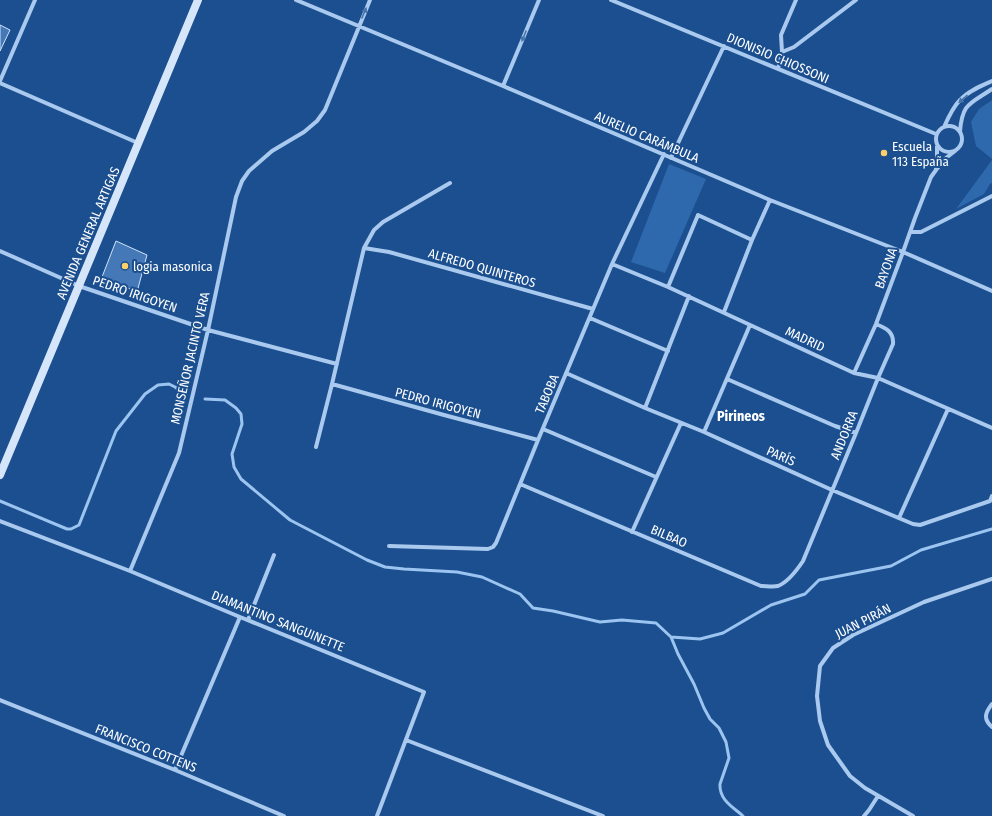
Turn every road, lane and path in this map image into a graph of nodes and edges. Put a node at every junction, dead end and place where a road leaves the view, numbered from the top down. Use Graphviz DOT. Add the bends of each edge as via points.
graph roads {
  1 [pos="35,0"];
  2 [pos="198,0"];
  3 [pos="296,0"];
  4 [pos="370,0"];
  5 [pos="539,0"];
  6 [pos="611,0"];
  7 [pos="796,0"];
  8 [pos="856,0"];
  9 [pos="359,27"];
  10 [pos="724,46"];
  11 [pos="782,52"];
  12 [pos="778,69"];
  13 [pos="992,81"];
  14 [pos="0,82"];
  15 [pos="503,86"];
  16 [pos="992,89"];
  17 [pos="944,127"];
  18 [pos="960,132"];
  19 [pos="936,134"];
  20 [pos="139,143"];
  21 [pos="937,146"];
  22 [pos="955,151"];
  23 [pos="664,154"];
  24 [pos="671,158"];
  25 [pos="936,170"];
  26 [pos="450,183"];
  27 [pos="992,196"];
  28 [pos="770,200"];
  29 [pos="910,232"];
  30 [pos="752,240"];
  31 [pos="364,248"];
  32 [pos="0,251"];
  33 [pos="903,252"];
  34 [pos="612,264"];
  35 [pos="79,286"];
  36 [pos="668,287"];
  37 [pos="992,291"];
  38 [pos="689,296"];
  39 [pos="593,309"];
  40 [pos="724,312"];
  41 [pos="590,318"];
  42 [pos="876,324"];
  43 [pos="750,325"];
  44 [pos="208,330"];
  45 [pos="668,351"];
  46 [pos="337,364"];
  47 [pos="566,373"];
  48 [pos="854,373"];
  49 [pos="878,378"];
  50 [pos="727,379"];
  51 [pos="332,384"];
  52 [pos="645,408"];
  53 [pos="948,409"];
  54 [pos="681,423"];
  55 [pos="992,428"];
  56 [pos="543,429"];
  57 [pos="704,432"];
  58 [pos="856,433"];
  59 [pos="538,440"];
  60 [pos="316,447"];
  61 [pos="0,475"];
  62 [pos="656,477"];
  63 [pos="520,484"];
  64 [pos="832,490"];
  65 [pos="992,496"];
  66 [pos="899,518"];
  67 [pos="0,521"];
  68 [pos="632,532"];
  69 [pos="389,546"];
  70 [pos="274,555"];
  71 [pos="803,561"];
  72 [pos="130,571"];
  73 [pos="992,580"];
  74 [pos="240,617"];
  75 [pos="248,620"];
  76 [pos="0,700"];
  77 [pos="992,704"];
  78 [pos="992,727"];
  79 [pos="406,740"];
  80 [pos="175,770"];
  81 [pos="878,796"];
  82 [pos="284,816"];
  83 [pos="377,816"];
  84 [pos="603,816"];
  85 [pos="864,816"];
  86 [pos="913,816"];
  1 -- 14 [label="street"];
  2 -- 20 [label="main road, AVENIDA GENERAL ARTIGAS"];
  3 -- 9 [label="street, AURELIO CARÁMBULA"];
  9 -- 4 [label="street, MONSEÑOR JACINTO VERA, one-way"];
  5 -- 15 [label="street, one-way"];
  6 -- 10 [label="street, DIONISIO CHIOSSONI"];
  7 -- 11 [label="street" via="781,35"];
  8 -- 11 [label="street"];
  9 -- 15 [label="street, AURELIO CARÁMBULA"];
  9 -- 44 [label="street, MONSEÑOR JACINTO VERA" via="325,110 317,121 272,152 249,171 242,181 236,197"];
  10 -- 12 [label="street, DIONISIO CHIOSSONI"];
  10 -- 24 [label="street"];
  11 -- 12 [label="street"];
  12 -- 19 [label="street, DIONISIO CHIOSSONI"];
  13 -- 17 [label="street, one-way" via="960,100"];
  14 -- 20 [label="street"];
  15 -- 23 [label="street, AURELIO CARÁMBULA"];
  16 -- 18 [label="street" via="970,103 964,111"];
  17 -- 18 [label="street" via="955,127"];
  17 -- 19 [label="street"];
  18 -- 22 [label="street" via="961,145"];
  19 -- 21 [label="street"];
  20 -- 35 [label="main road, AVENIDA GENERAL ARTIGAS"];
  21 -- 22 [label="street" via="947,153"];
  21 -- 25 [label="street, BAYONA"];
  22 -- 25 [label="street, BAYONA"];
  23 -- 24 [label="street, AURELIO CARÁMBULA"];
  23 -- 34 [label="street, TABOBA"];
  24 -- 28 [label="street, AURELIO CARÁMBULA"];
  25 -- 29 [label="street, BAYONA"];
  26 -- 31 [label="street" via="383,222 374,230"];
  27 -- 29 [label="street" via="921,232"];
  28 -- 30 [label="street"];
  28 -- 33 [label="street, AURELIO CARÁMBULA"];
  29 -- 33 [label="street, BAYONA"];
  30 -- 36 [label="street" via="698,215"];
  30 -- 40 [label="street"];
  31 -- 39 [label="street, ALFREDO QUINTEROS" via="389,252"];
  31 -- 46 [label="street"];
  32 -- 35 [label="street, PEDRO IRIGOYEN"];
  33 -- 37 [label="street, AURELIO CARÁMBULA"];
  33 -- 42 [label="street, BAYONA"];
  34 -- 36 [label="street, MADRID"];
  34 -- 39 [label="street, TABOBA"];
  35 -- 44 [label="street, PEDRO IRIGOYEN"];
  35 -- 61 [label="main road, AVENIDA GENERAL ARTIGAS"];
  36 -- 38 [label="street, MADRID"];
  38 -- 40 [label="street, MADRID"];
  38 -- 45 [label="street"];
  39 -- 41 [label="street, TABOBA"];
  40 -- 43 [label="street, MADRID"];
  41 -- 45 [label="street"];
  41 -- 47 [label="street, TABOBA"];
  42 -- 48 [label="street, BAYONA"];
  42 -- 49 [label="street, ANDORRA" via="885,328 894,337"];
  43 -- 48 [label="street, MADRID"];
  43 -- 50 [label="street"];
  44 -- 46 [label="street, PEDRO IRIGOYEN"];
  44 -- 72 [label="street, MONSEÑOR JACINTO VERA" via="179,453"];
  45 -- 52 [label="street"];
  46 -- 51 [label="street"];
  47 -- 52 [label="street, PARÍS"];
  47 -- 56 [label="street, TABOBA"];
  48 -- 49 [label="street, MADRID"];
  49 -- 53 [label="street, MADRID"];
  49 -- 58 [label="street, ANDORRA"];
  50 -- 57 [label="street"];
  50 -- 58 [label="street"];
  51 -- 59 [label="street, PEDRO IRIGOYEN"];
  51 -- 60 [label="street"];
  52 -- 54 [label="street, PARÍS"];
  53 -- 55 [label="street, MADRID"];
  53 -- 66 [label="street"];
  54 -- 57 [label="street, PARÍS"];
  54 -- 62 [label="street"];
  56 -- 59 [label="street, TABOBA"];
  56 -- 62 [label="street"];
  57 -- 64 [label="street, PARÍS"];
  58 -- 64 [label="street, ANDORRA"];
  59 -- 63 [label="street, TABOBA"];
  62 -- 68 [label="street"];
  63 -- 68 [label="street, BILBAO"];
  63 -- 69 [label="street, TABOBA" via="493,547 488,549"];
  64 -- 66 [label="street, PARÍS"];
  64 -- 71 [label="street, ANDORRA"];
  65 -- 66 [label="street, PARÍS" via="990,500 920,524"];
  67 -- 72 [label="street, DIAMANTINO SANGUINETTE"];
  68 -- 71 [label="street, BILBAO" via="761,586 777,586 797,571"];
  70 -- 75 [label="street"];
  72 -- 74 [label="street, DIAMANTINO SANGUINETTE"];
  73 -- 81 [label="street, JUAN PIRÁN" via="924,602 853,634 833,648 820,666 817,696 820,721 828,745 850,776"];
  74 -- 75 [label="street, DIAMANTINO SANGUINETTE"];
  74 -- 80 [label="street"];
  75 -- 79 [label="street, DIAMANTINO SANGUINETTE" via="424,692"];
  76 -- 80 [label="street, FRANCISCO COTTENS"];
  77 -- 78 [label="street" via="986,717"];
  79 -- 83 [label="street, DIAMANTINO SANGUINETTE"];
  79 -- 84 [label="street"];
  80 -- 82 [label="street, FRANCISCO COTTENS"];
  81 -- 85 [label="street"];
  81 -- 86 [label="street, JUAN PIRÁN"];
}
